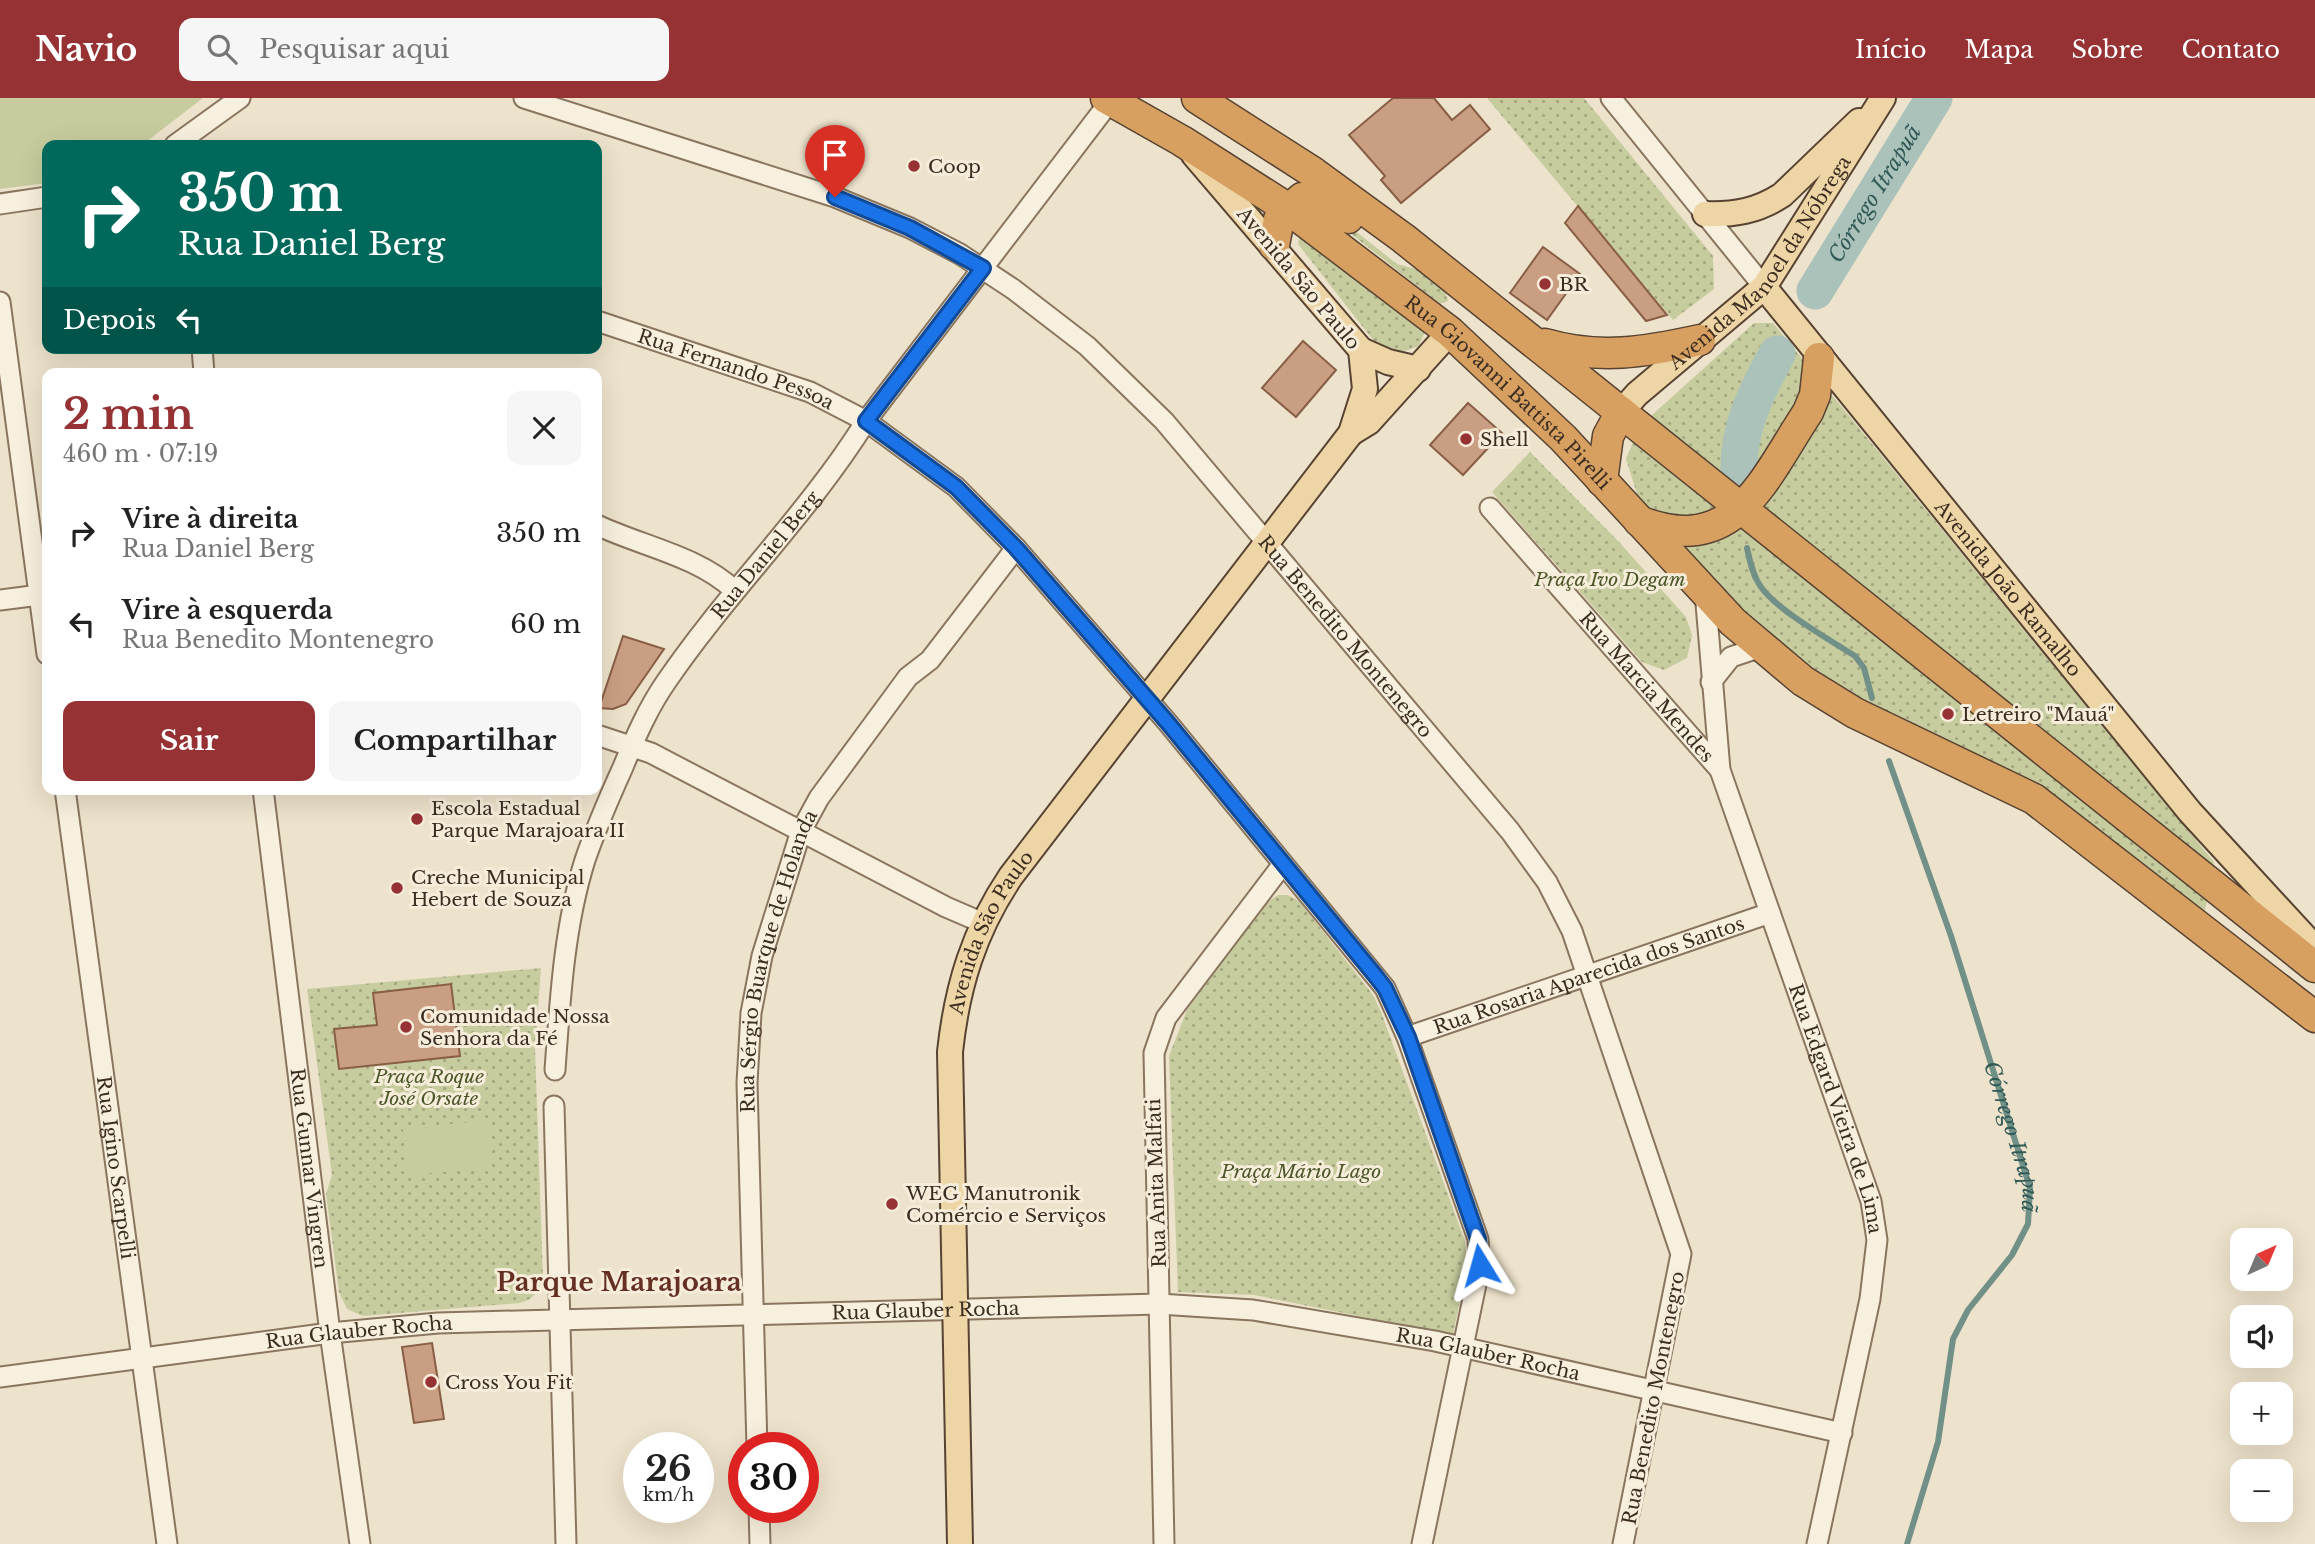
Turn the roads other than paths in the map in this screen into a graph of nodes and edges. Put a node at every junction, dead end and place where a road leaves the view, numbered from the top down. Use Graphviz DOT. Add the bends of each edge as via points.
graph roads {
  1 [pos="240,98"];
  2 [pos="524,98"];
  3 [pos="1197,98"];
  4 [pos="1611,98"];
  5 [pos="1882,98"];
  6 [pos="1108,99"];
  7 [pos="193,138"];
  8 [pos="1182,141"];
  9 [pos="42,198"];
  10 [pos="0,204"];
  11 [pos="1287,208"];
  12 [pos="1705,214"];
  13 [pos="1402,238"];
  14 [pos="1273,245"];
  15 [pos="983,268"];
  16 [pos="1460,283"];
  17 [pos="1764,287"];
  18 [pos="0,302"];
  19 [pos="602,323"];
  20 [pos="1450,332"];
  21 [pos="1699,340"];
  22 [pos="1534,341"];
  23 [pos="1361,350"];
  24 [pos="1819,358"];
  25 [pos="1418,369"];
  26 [pos="1621,412"];
  27 [pos="866,421"];
  28 [pos="1351,433"];
  29 [pos="1602,481"];
  30 [pos="1490,508"];
  31 [pos="1739,510"];
  32 [pos="1638,521"];
  33 [pos="602,529"];
  34 [pos="1266,544"];
  35 [pos="1016,548"];
  36 [pos="42,587"];
  37 [pos="734,590"];
  38 [pos="1705,592"];
  39 [pos="42,594"];
  40 [pos="0,600"];
  41 [pos="1761,647"];
  42 [pos="1711,682"];
  43 [pos="1147,699"];
  44 [pos="602,737"];
  45 [pos="632,746"];
  46 [pos="1720,770"];
  47 [pos="66,795"];
  48 [pos="264,795"];
  49 [pos="801,831"];
  50 [pos="1283,864"];
  51 [pos="1770,913"];
  52 [pos="983,923"];
  53 [pos="2315,948"];
  54 [pos="2315,967"];
  55 [pos="1588,975"];
  56 [pos="2315,1017"];
  57 [pos="1408,1037"];
  58 [pos="555,1070"];
  59 [pos="554,1106"];
  60 [pos="1159,1304"];
  61 [pos="957,1310"];
  62 [pos="754,1315"];
  63 [pos="560,1320"];
  64 [pos="330,1333"];
  65 [pos="1463,1346"];
  66 [pos="142,1358"];
  67 [pos="0,1377"];
  68 [pos="1653,1391"];
  69 [pos="758,1432"];
  70 [pos="1842,1433"];
  71 [pos="759,1523"];
  72 [pos="167,1544"];
  73 [pos="360,1544"];
  74 [pos="566,1544"];
  75 [pos="760,1544"];
  76 [pos="960,1544"];
  77 [pos="1164,1544"];
  78 [pos="1422,1544"];
  79 [pos="1623,1544"];
  80 [pos="1817,1544"];
  1 -- 7 [label="street"];
  2 -- 15 [label="street, Rua Benedito Montenegro" via="835,197 910,228"];
  3 -- 13 [label="highway" via="1314,173"];
  4 -- 12 [label="street"];
  5 -- 12 [label="main road" via="1782,195 1747,212"];
  5 -- 17 [label="main road, Avenida Manoel da Nóbrega"];
  6 -- 8 [label="highway, Rua Giovanni Battista Pirelli"];
  6 -- 15 [label="street, Rua Daniel Berg"];
  8 -- 11 [label="highway, Rua Giovanni Battista Pirelli"];
  8 -- 14 [label="main road, Avenida São Paulo"];
  9 -- 10 [label="street"];
  11 -- 13 [label="highway" via="1302,198 1325,201 1366,231"];
  11 -- 14 [label="highway" via="1279,219"];
  11 -- 20 [label="highway, Rua Giovanni Battista Pirelli"];
  12 -- 17 [label="street"];
  13 -- 16 [label="highway"];
  14 -- 23 [label="main road, Avenida São Paulo"];
  15 -- 27 [label="street, Rua Daniel Berg"];
  15 -- 34 [label="street, Rua Benedito Montenegro" via="1122,378 1164,421"];
  16 -- 20 [label="highway" via="1459,310"];
  16 -- 22 [label="highway"];
  17 -- 21 [label="main road, Avenida Manoel da Nóbrega"];
  17 -- 24 [label="main road, Avenida João Ramalho"];
  18 -- 36 [label="street"];
  19 -- 27 [label="street, Rua Fernando Pessoa" via="810,391"];
  20 -- 25 [label="main road, Avenida São Paulo"];
  20 -- 29 [label="highway, Rua Giovanni Battista Pirelli" via="1513,388"];
  21 -- 22 [label="highway" via="1609,355"];
  21 -- 26 [label="main road, Avenida Manoel da Nóbrega"];
  22 -- 26 [label="highway"];
  23 -- 25 [label="main road"];
  23 -- 28 [label="main road, Avenida São Paulo" via="1365,389"];
  24 -- 31 [label="highway" via="1808,412"];
  24 -- 53 [label="main road, Avenida João Ramalho" via="2190,812"];
  25 -- 28 [label="main road, Avenida São Paulo" via="1369,422"];
  26 -- 29 [label="highway" via="1608,436"];
  26 -- 31 [label="highway"];
  27 -- 35 [label="street, Rua Fernando Pessoa" via="956,487"];
  27 -- 37 [label="street, Rua Daniel Berg" via="775,545"];
  28 -- 34 [label="main road, Avenida São Paulo"];
  29 -- 32 [label="highway, Rua Giovanni Battista Pirelli"];
  30 -- 46 [label="street, Rua Marcia Mendes"];
  31 -- 32 [label="highway" via="1715,528 1685,533"];
  31 -- 54 [label="highway"];
  32 -- 38 [label="highway, Rua Giovanni Battista Pirelli"];
  33 -- 37 [label="street" via="709,569"];
  34 -- 43 [label="main road, Avenida São Paulo"];
  34 -- 55 [label="street, Rua Benedito Montenegro" via="1516,839 1559,904"];
  35 -- 43 [label="street, Rua Fernando Pessoa"];
  35 -- 49 [label="street, Rua Sérgio Buarque de Holanda" via="930,660 908,677 828,785"];
  37 -- 45 [label="street, Rua Daniel Berg" via="666,682"];
  38 -- 41 [label="highway, Rua Giovanni Battista Pirelli"];
  38 -- 42 [label="street, Rua Edgard Vieira de Lima"];
  39 -- 40 [label="street"];
  41 -- 42 [label="street" via="1731,657"];
  41 -- 56 [label="highway, Rua Giovanni Battista Pirelli" via="1828,697 2034,799"];
  42 -- 46 [label="street, Rua Edgard Vieira de Lima"];
  43 -- 50 [label="street, Rua Fernando Pessoa"];
  43 -- 52 [label="main road, Avenida São Paulo" via="1011,876"];
  44 -- 45 [label="street"];
  45 -- 49 [label="street"];
  45 -- 58 [label="street, Rua Daniel Berg" via="585,862 561,985"];
  46 -- 51 [label="street, Rua Edgard Vieira de Lima"];
  47 -- 66 [label="street, Rua Igino Scarpelli"];
  48 -- 64 [label="street, Rua Gunnar Vingren"];
  49 -- 52 [label="street"];
  49 -- 62 [label="street, Rua Sérgio Buarque de Holanda" via="762,956 751,1013 747,1083"];
  50 -- 57 [label="street, Rua Fernando Pessoa" via="1385,988"];
  50 -- 60 [label="street, Rua Anita Malfati" via="1170,1012 1158,1035 1153,1082"];
  51 -- 55 [label="street, Rua Rosaria Aparecida dos Santos"];
  51 -- 70 [label="street, Rua Edgard Vieira de Lima" via="1871,1201 1877,1240 1870,1299"];
  52 -- 61 [label="main road, Avenida São Paulo" via="963,972 950,1052"];
  55 -- 57 [label="street, Rua Rosaria Aparecida dos Santos"];
  55 -- 68 [label="street, Rua Benedito Montenegro" via="1681,1254"];
  57 -- 65 [label="street, Rua Fernando Pessoa" via="1478,1239 1480,1265"];
  59 -- 63 [label="street"];
  60 -- 61 [label="street, Rua Glauber Rocha"];
  60 -- 65 [label="street, Rua Glauber Rocha" via="1253,1310"];
  60 -- 77 [label="street, Rua Anita Malfati"];
  61 -- 62 [label="street, Rua Glauber Rocha"];
  61 -- 76 [label="main road, Avenida São Paulo"];
  62 -- 63 [label="street, Rua Glauber Rocha"];
  62 -- 69 [label="street, Rua Sérgio Buarque de Holanda"];
  63 -- 64 [label="street, Rua Glauber Rocha" via="438,1322"];
  63 -- 74 [label="street"];
  64 -- 66 [label="street, Rua Glauber Rocha"];
  64 -- 73 [label="street, Rua Gunnar Vingren"];
  65 -- 68 [label="street, Rua Glauber Rocha"];
  65 -- 78 [label="street, Rua Fernando Pessoa"];
  66 -- 67 [label="street, Rua Glauber Rocha"];
  66 -- 72 [label="street, Rua Igino Scarpelli"];
  68 -- 70 [label="street, Rua Glauber Rocha"];
  68 -- 79 [label="street, Rua Benedito Montenegro"];
  70 -- 80 [label="street, Rua Edgard Vieira de Lima"];
  71 -- 75 [label="street"];
}
